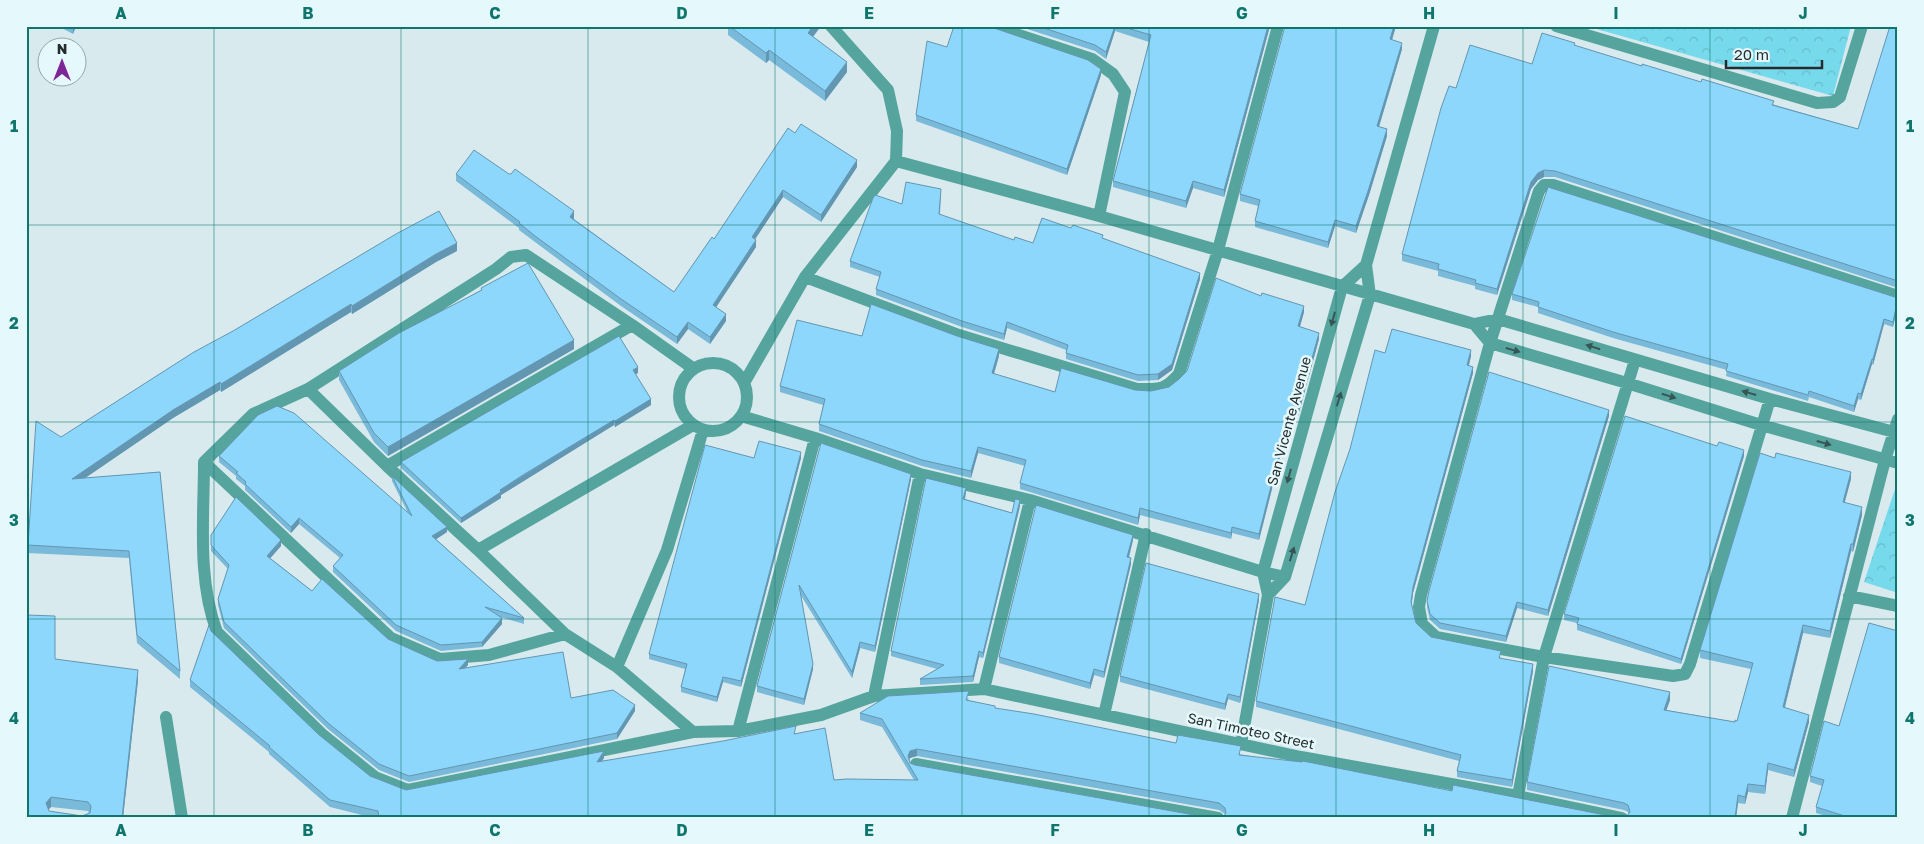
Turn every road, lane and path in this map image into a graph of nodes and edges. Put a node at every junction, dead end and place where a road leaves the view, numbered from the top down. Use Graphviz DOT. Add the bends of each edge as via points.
graph roads {
  1 [pos="831,26"];
  2 [pos="991,26"];
  3 [pos="1278,26"];
  4 [pos="1434,26"];
  5 [pos="1556,26"];
  6 [pos="1862,26"];
  7 [pos="896,161"];
  8 [pos="1098,216"];
  9 [pos="1218,250"];
  10 [pos="1366,265"];
  11 [pos="805,277"];
  12 [pos="1342,287"];
  13 [pos="1370,295"];
  14 [pos="1898,296"];
  15 [pos="1498,319"];
  16 [pos="1474,324"];
  17 [pos="632,325"];
  18 [pos="1490,343"];
  19 [pos="1635,360"];
  20 [pos="694,369"];
  21 [pos="744,383"];
  22 [pos="1627,383"];
  23 [pos="308,389"];
  24 [pos="1770,399"];
  25 [pos="741,416"];
  26 [pos="1898,419"];
  27 [pos="1761,425"];
  28 [pos="698,427"];
  29 [pos="1896,432"];
  30 [pos="816,438"];
  31 [pos="1885,460"];
  32 [pos="204,462"];
  33 [pos="1898,464"];
  34 [pos="387,466"];
  35 [pos="920,474"];
  36 [pos="1030,500"];
  37 [pos="1146,534"];
  38 [pos="478,550"];
  39 [pos="1263,572"];
  40 [pos="1285,577"];
  41 [pos="1268,595"];
  42 [pos="1849,596"];
  43 [pos="1898,606"];
  44 [pos="565,634"];
  45 [pos="1544,657"];
  46 [pos="617,667"];
  47 [pos="984,689"];
  48 [pos="874,696"];
  49 [pos="1104,715"];
  50 [pos="166,718"];
  51 [pos="738,731"];
  52 [pos="693,732"];
  53 [pos="1241,744"];
  54 [pos="916,764"];
  55 [pos="1518,796"];
  56 [pos="182,818"];
  57 [pos="1218,818"];
  58 [pos="1622,818"];
  59 [pos="1792,818"];
  1 -- 7 [label="street" via="888,90 897,131"];
  2 -- 8 [label="street" via="1092,59 1119,81 1125,92"];
  3 -- 9 [label="street"];
  4 -- 10 [label="street"];
  5 -- 6 [label="street" via="1817,103 1833,102 1840,97"];
  7 -- 8 [label="street"];
  7 -- 11 [label="street"];
  8 -- 9 [label="street"];
  9 -- 11 [label="street" via="1179,374 1168,386 1157,389 1137,389 959,335"];
  9 -- 12 [label="street"];
  10 -- 12 [label="street"];
  10 -- 13 [label="street"];
  11 -- 21 [label="street"];
  12 -- 13 [label="street"];
  12 -- 39 [label="street, San Vicente Avenue, one-way"];
  13 -- 16 [label="street"];
  40 -- 13 [label="street, one-way"];
  14 -- 15 [label="street" via="1553,185 1544,185 1539,191"];
  15 -- 16 [label="street"];
  15 -- 18 [label="street"];
  19 -- 15 [label="street, one-way"];
  16 -- 18 [label="street"];
  17 -- 20 [label="street"];
  17 -- 23 [label="street" via="526,255 511,257"];
  17 -- 34 [label="street"];
  18 -- 22 [label="street, one-way"];
  18 -- 45 [label="street" via="1419,608 1422,624 1436,637"];
  19 -- 22 [label="street"];
  24 -- 19 [label="street, one-way"];
  20 -- 21 [label="street" via="704,364 728,366"];
  20 -- 28 [label="street" via="686,376 679,397 685,417"];
  21 -- 25 [label="street" via="748,394"];
  22 -- 27 [label="street, one-way"];
  22 -- 45 [label="street"];
  23 -- 32 [label="street" via="254,414"];
  23 -- 34 [label="street"];
  24 -- 27 [label="street"];
  24 -- 29 [label="street"];
  25 -- 28 [label="street" via="724,429 713,431"];
  25 -- 30 [label="street"];
  26 -- 29 [label="street"];
  27 -- 31 [label="street, one-way"];
  27 -- 45 [label="street" via="1685,674 1673,676"];
  28 -- 38 [label="street"];
  28 -- 46 [label="street" via="667,550"];
  29 -- 31 [label="street"];
  30 -- 35 [label="street"];
  30 -- 51 [label="street"];
  31 -- 33 [label="street"];
  31 -- 42 [label="street"];
  32 -- 44 [label="street" via="391,638 440,659 489,655"];
  32 -- 52 [label="street, San Timoteo Street" via="204,565 209,611 217,632 324,735 375,777 408,790"];
  34 -- 38 [label="street"];
  35 -- 36 [label="street"];
  35 -- 48 [label="street"];
  36 -- 37 [label="street"];
  36 -- 47 [label="street"];
  37 -- 39 [label="street"];
  37 -- 49 [label="street"];
  38 -- 44 [label="street"];
  39 -- 40 [label="street"];
  39 -- 41 [label="street, San Vicente Avenue"];
  40 -- 41 [label="street"];
  41 -- 53 [label="street, San Vicente Avenue"];
  42 -- 43 [label="street"];
  42 -- 59 [label="street"];
  44 -- 46 [label="street"];
  45 -- 55 [label="street"];
  46 -- 52 [label="street"];
  47 -- 48 [label="street, San Timoteo Street"];
  47 -- 49 [label="street, San Timoteo Street"];
  48 -- 51 [label="street, San Timoteo Street" via="821,715"];
  49 -- 53 [label="street, San Timoteo Street"];
  50 -- 56 [label="street"];
  51 -- 52 [label="street, San Timoteo Street"];
  53 -- 55 [label="street, San Timoteo Street" via="1301,758"];
  54 -- 57 [label="street"];
  55 -- 58 [label="street, San Timoteo Street"];
}
